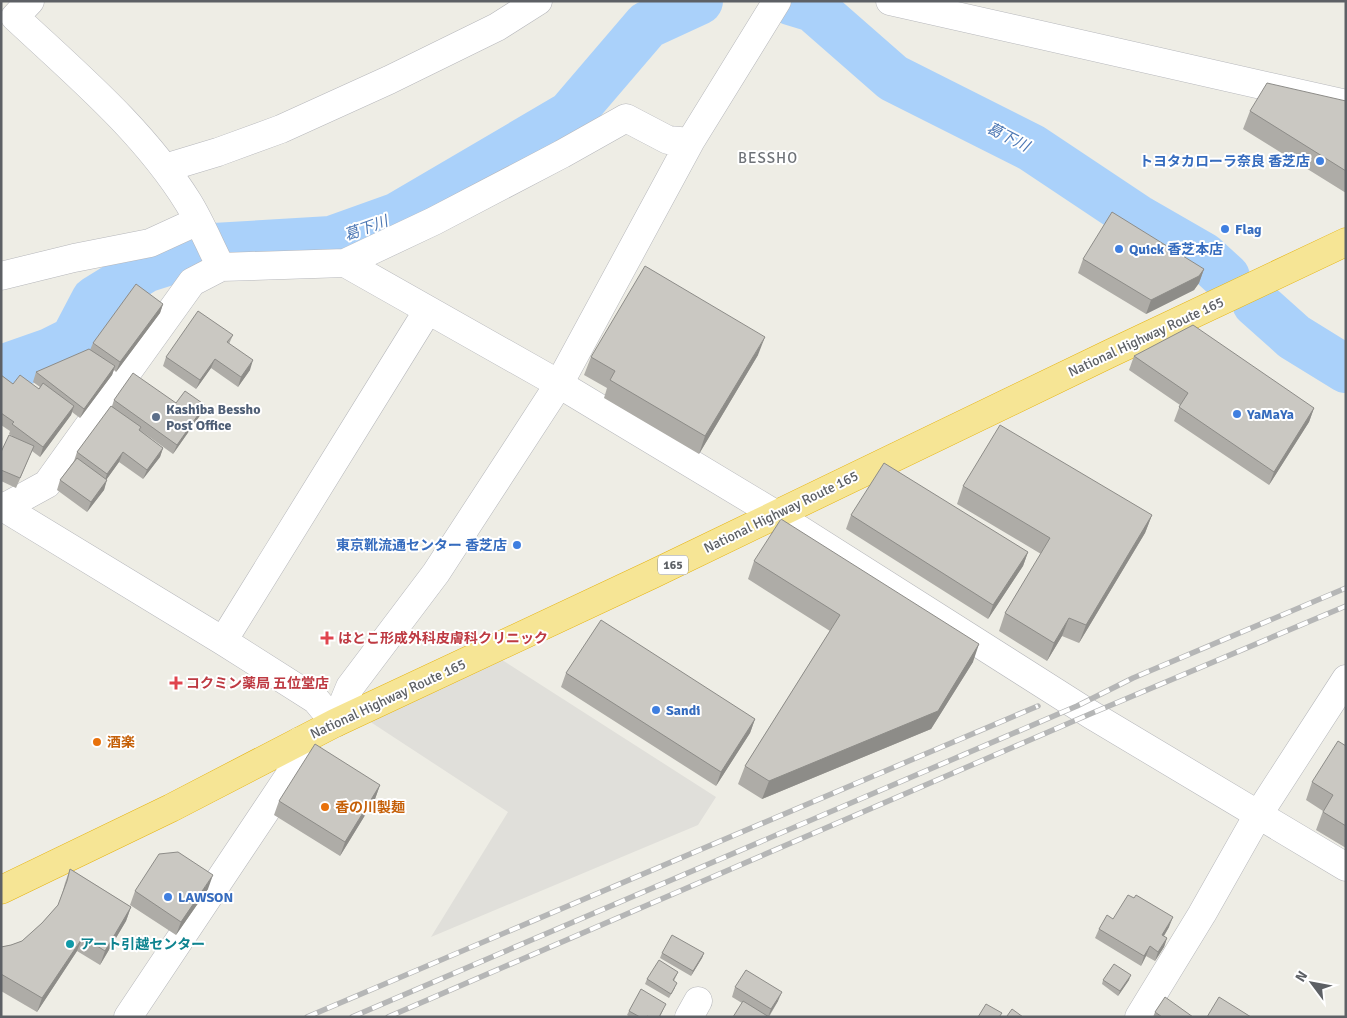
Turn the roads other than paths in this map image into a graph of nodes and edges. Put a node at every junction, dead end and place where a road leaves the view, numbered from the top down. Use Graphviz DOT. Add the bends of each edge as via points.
graph roads {
  1 [pos="538,1"];
  2 [pos="777,1"];
  3 [pos="890,1"];
  4 [pos="15,9"];
  5 [pos="1346,104"];
  6 [pos="690,142"];
  7 [pos="165,168"];
  8 [pos="198,221"];
  9 [pos="1346,242"];
  10 [pos="345,263"];
  11 [pos="221,267"];
  12 [pos="1,276"];
  13 [pos="428,310"];
  14 [pos="559,384"];
  15 [pos="3,507"];
  16 [pos="775,514"];
  17 [pos="223,641"];
  18 [pos="1346,679"];
  19 [pos="335,723"];
  20 [pos="300,741"];
  21 [pos="1258,815"];
  22 [pos="1346,867"];
  23 [pos="1,890"];
  24 [pos="128,1017"];
  25 [pos="1139,1017"];
  1 -- 7 [label="street" via="497,27 281,129"];
  2 -- 6 [label="street"];
  3 -- 5 [label="street"];
  4 -- 7 [label="street" via="131,126"];
  6 -- 10 [label="street" via="668,140 626,118 434,221"];
  6 -- 14 [label="street"];
  7 -- 8 [label="street"];
  8 -- 11 [label="street"];
  8 -- 12 [label="street" via="150,243"];
  9 -- 16 [label="highway, National Highway Route 165 / 165"];
  10 -- 11 [label="street"];
  10 -- 13 [label="street"];
  11 -- 15 [label="street" via="192,282 47,484"];
  13 -- 14 [label="street"];
  13 -- 17 [label="street"];
  14 -- 16 [label="street"];
  14 -- 19 [label="street" via="436,573 350,687"];
  15 -- 17 [label="street"];
  16 -- 19 [label="highway, National Highway Route 165 / 165"];
  16 -- 21 [label="street" via="1076,706"];
  17 -- 19 [label="street" via="316,700"];
  18 -- 21 [label="street"];
  19 -- 20 [label="highway, National Highway Route 165 / 165"];
  20 -- 23 [label="highway, National Highway Route 165 / 165"];
  20 -- 24 [label="street" via="289,776"];
  21 -- 22 [label="street"];
  21 -- 25 [label="street"];
}
